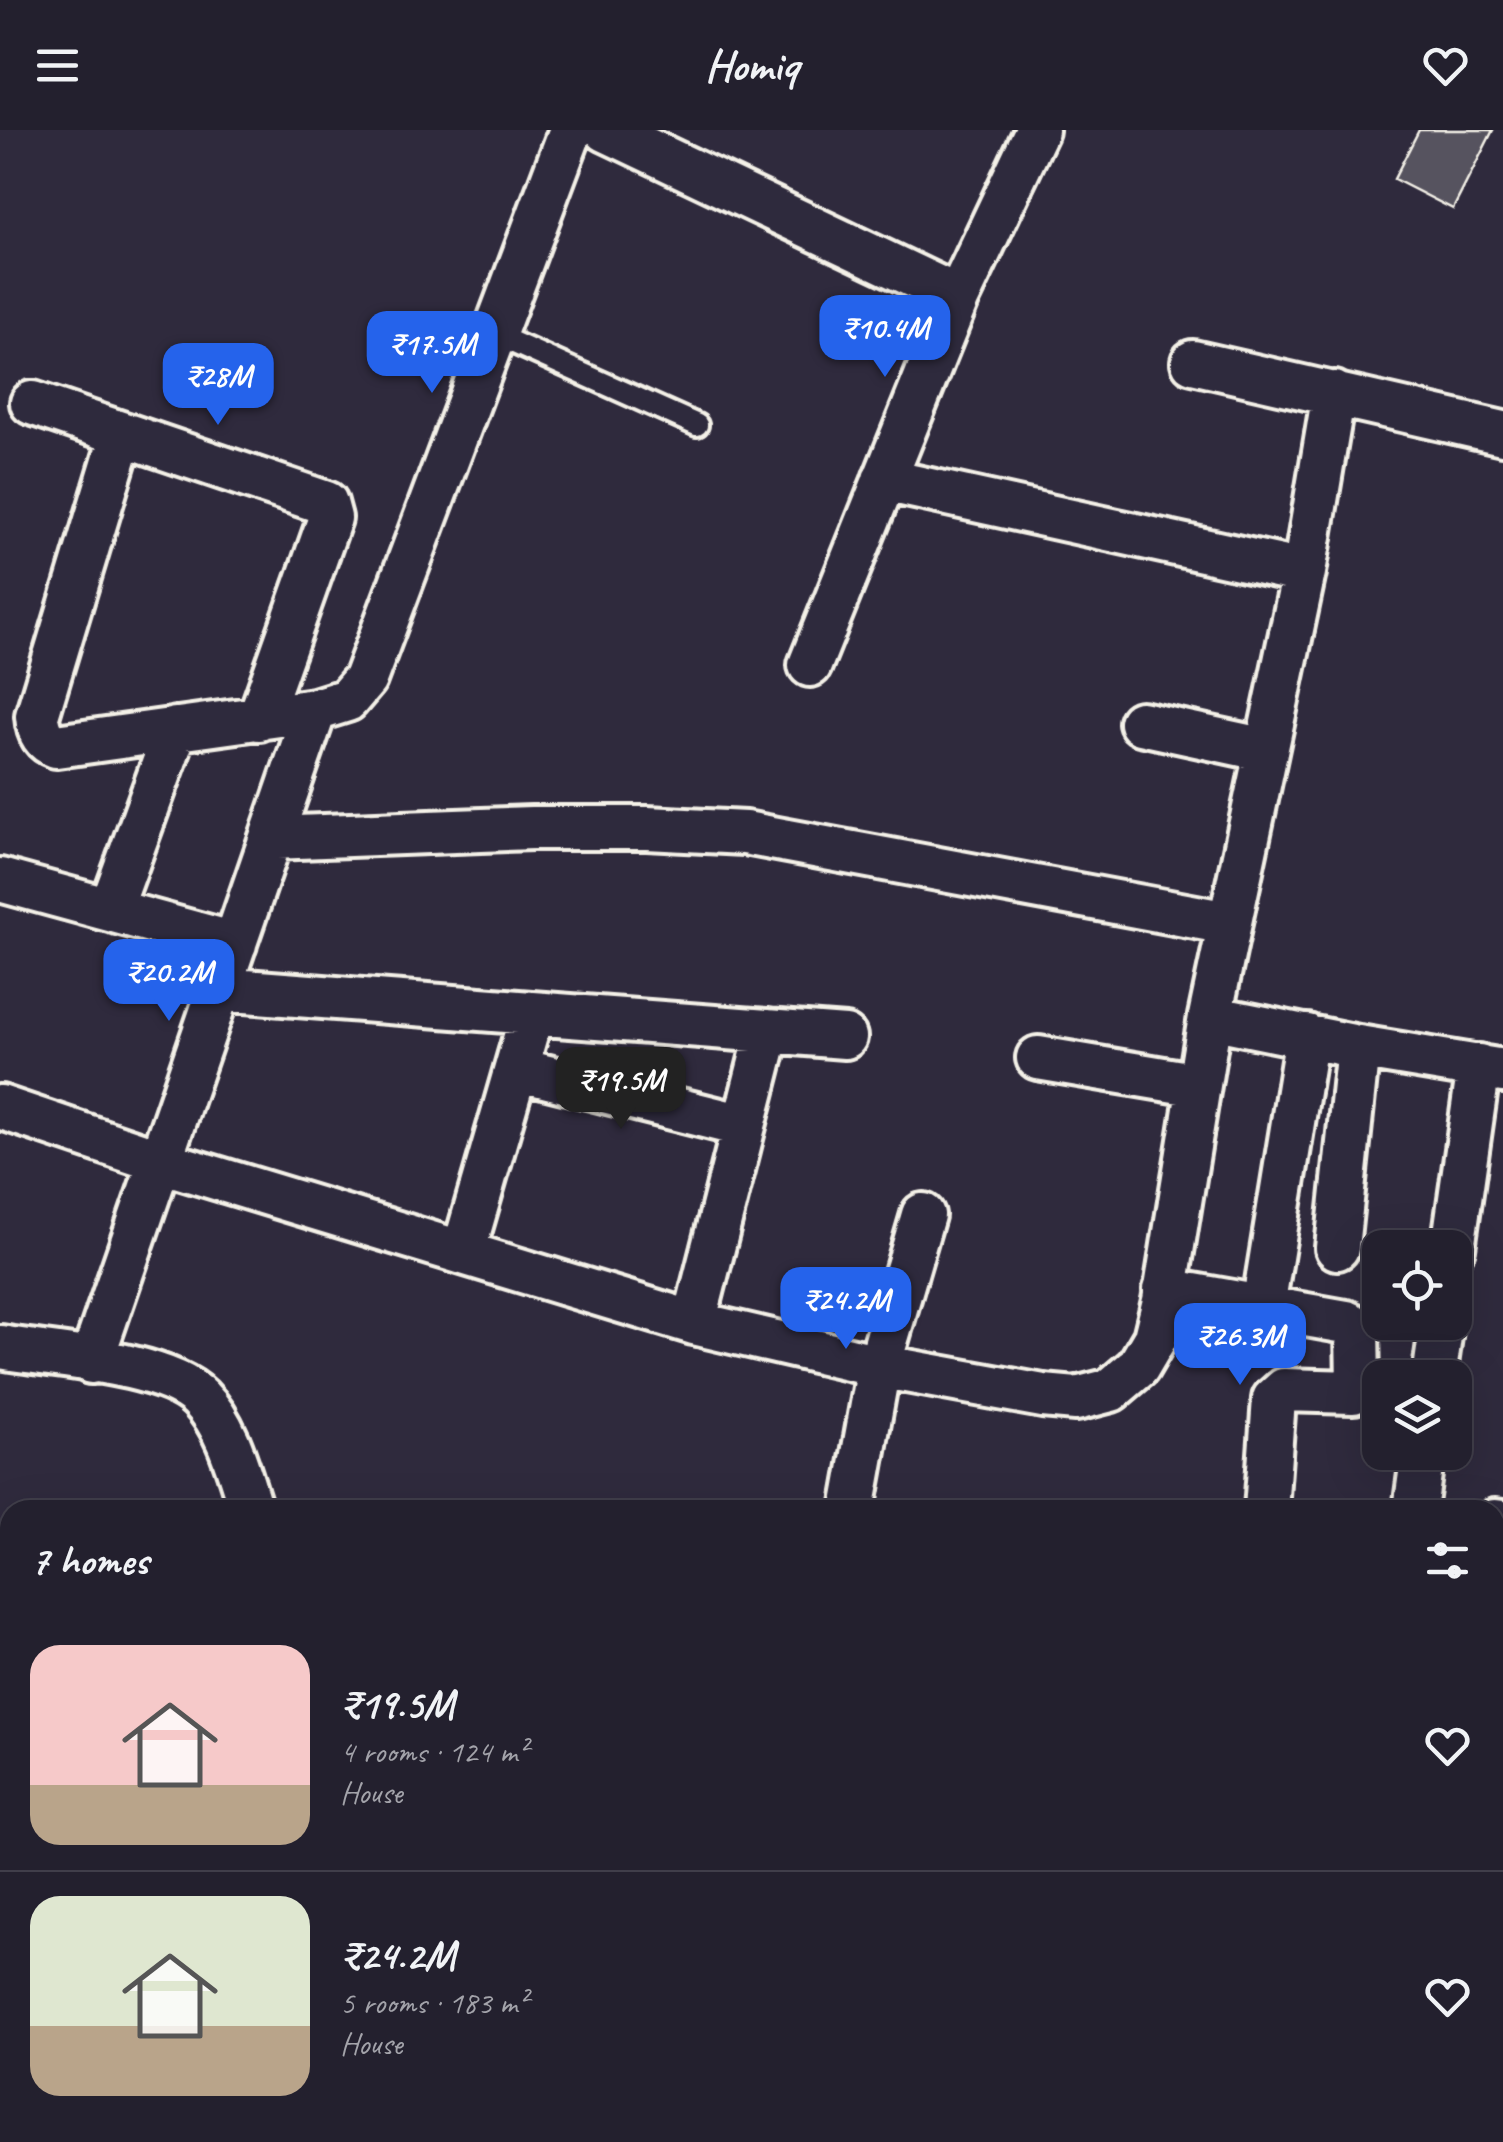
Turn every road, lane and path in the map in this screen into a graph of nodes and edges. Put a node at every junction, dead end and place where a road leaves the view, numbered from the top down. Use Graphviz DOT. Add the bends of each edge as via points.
graph roads {
  1 [pos="570,130"];
  2 [pos="606,130"];
  3 [pos="1037,130"];
  4 [pos="958,297"];
  5 [pos="494,334"];
  6 [pos="1193,362"];
  7 [pos="1334,393"];
  8 [pos="32,403"];
  9 [pos="697,425"];
  10 [pos="1503,433"];
  11 [pos="122,434"];
  12 [pos="884,480"];
  13 [pos="1304,572"];
  14 [pos="810,665"];
  15 [pos="315,710"];
  16 [pos="259,718"];
  17 [pos="1141,724"];
  18 [pos="176,729"];
  19 [pos="1266,750"];
  20 [pos="271,838"];
  21 [pos="0,880"];
  22 [pos="111,908"];
  23 [pos="1228,923"];
  24 [pos="235,944"];
  25 [pos="219,988"];
  26 [pos="532,1013"];
  27 [pos="1210,1017"];
  28 [pos="768,1031"];
  29 [pos="1306,1036"];
  30 [pos="845,1037"];
  31 [pos="1358,1047"];
  32 [pos="1038,1058"];
  33 [pos="516,1069"];
  34 [pos="1491,1069"];
  35 [pos="1199,1085"];
  36 [pos="0,1106"];
  37 [pos="744,1126"];
  38 [pos="160,1161"];
  39 [pos="923,1215"];
  40 [pos="1457,1230"];
  41 [pos="1338,1248"];
  42 [pos="463,1253"];
  43 [pos="1166,1290"];
  44 [pos="1263,1307"];
  45 [pos="694,1323"];
  46 [pos="0,1347"];
  47 [pos="91,1362"];
  48 [pos="880,1366"];
  49 [pos="1420,1470"];
  50 [pos="248,1500"];
  51 [pos="855,1500"];
  52 [pos="1267,1500"];
  53 [pos="1416,1500"];
  1 -- 5 [label="street"];
  2 -- 4 [label="street"];
  3 -- 4 [label="street"];
  4 -- 12 [label="street"];
  5 -- 9 [label="lane"];
  5 -- 15 [label="street" via="365,679 347,700"];
  6 -- 7 [label="street"];
  7 -- 10 [label="street"];
  7 -- 13 [label="street"];
  8 -- 11 [label="street"];
  11 -- 16 [label="street" via="316,498 330,510"];
  11 -- 18 [label="street" via="38,726 56,746"];
  12 -- 13 [label="street"];
  12 -- 14 [label="street"];
  13 -- 19 [label="street"];
  15 -- 16 [label="street"];
  15 -- 20 [label="street"];
  16 -- 18 [label="street"];
  17 -- 19 [label="street"];
  18 -- 22 [label="street"];
  19 -- 23 [label="street"];
  20 -- 23 [label="street" via="532,828 746,834"];
  20 -- 24 [label="street"];
  21 -- 22 [label="street"];
  22 -- 24 [label="street"];
  23 -- 27 [label="street"];
  24 -- 25 [label="street"];
  25 -- 26 [label="street"];
  25 -- 38 [label="street"];
  26 -- 28 [label="street"];
  26 -- 33 [label="street"];
  27 -- 29 [label="street"];
  27 -- 35 [label="street"];
  28 -- 30 [label="street"];
  28 -- 37 [label="street"];
  29 -- 31 [label="street"];
  29 -- 44 [label="street"];
  31 -- 34 [label="street"];
  31 -- 41 [label="street"];
  32 -- 35 [label="street"];
  33 -- 37 [label="street"];
  33 -- 42 [label="street"];
  34 -- 40 [label="street"];
  35 -- 43 [label="street"];
  36 -- 38 [label="street"];
  37 -- 45 [label="street"];
  38 -- 42 [label="street"];
  38 -- 47 [label="street"];
  39 -- 48 [label="street"];
  42 -- 45 [label="street"];
  43 -- 44 [label="street"];
  43 -- 48 [label="street" via="1155,1338 1138,1367 1111,1390 1043,1396"];
  44 -- 52 [label="street" via="1346,1322 1358,1333 1353,1392 1284,1390 1274,1399"];
  45 -- 48 [label="street"];
  46 -- 47 [label="street"];
  47 -- 50 [label="street" via="173,1378 201,1399 221,1428"];
  48 -- 51 [label="street"];
  49 -- 53 [label="street"];
}
